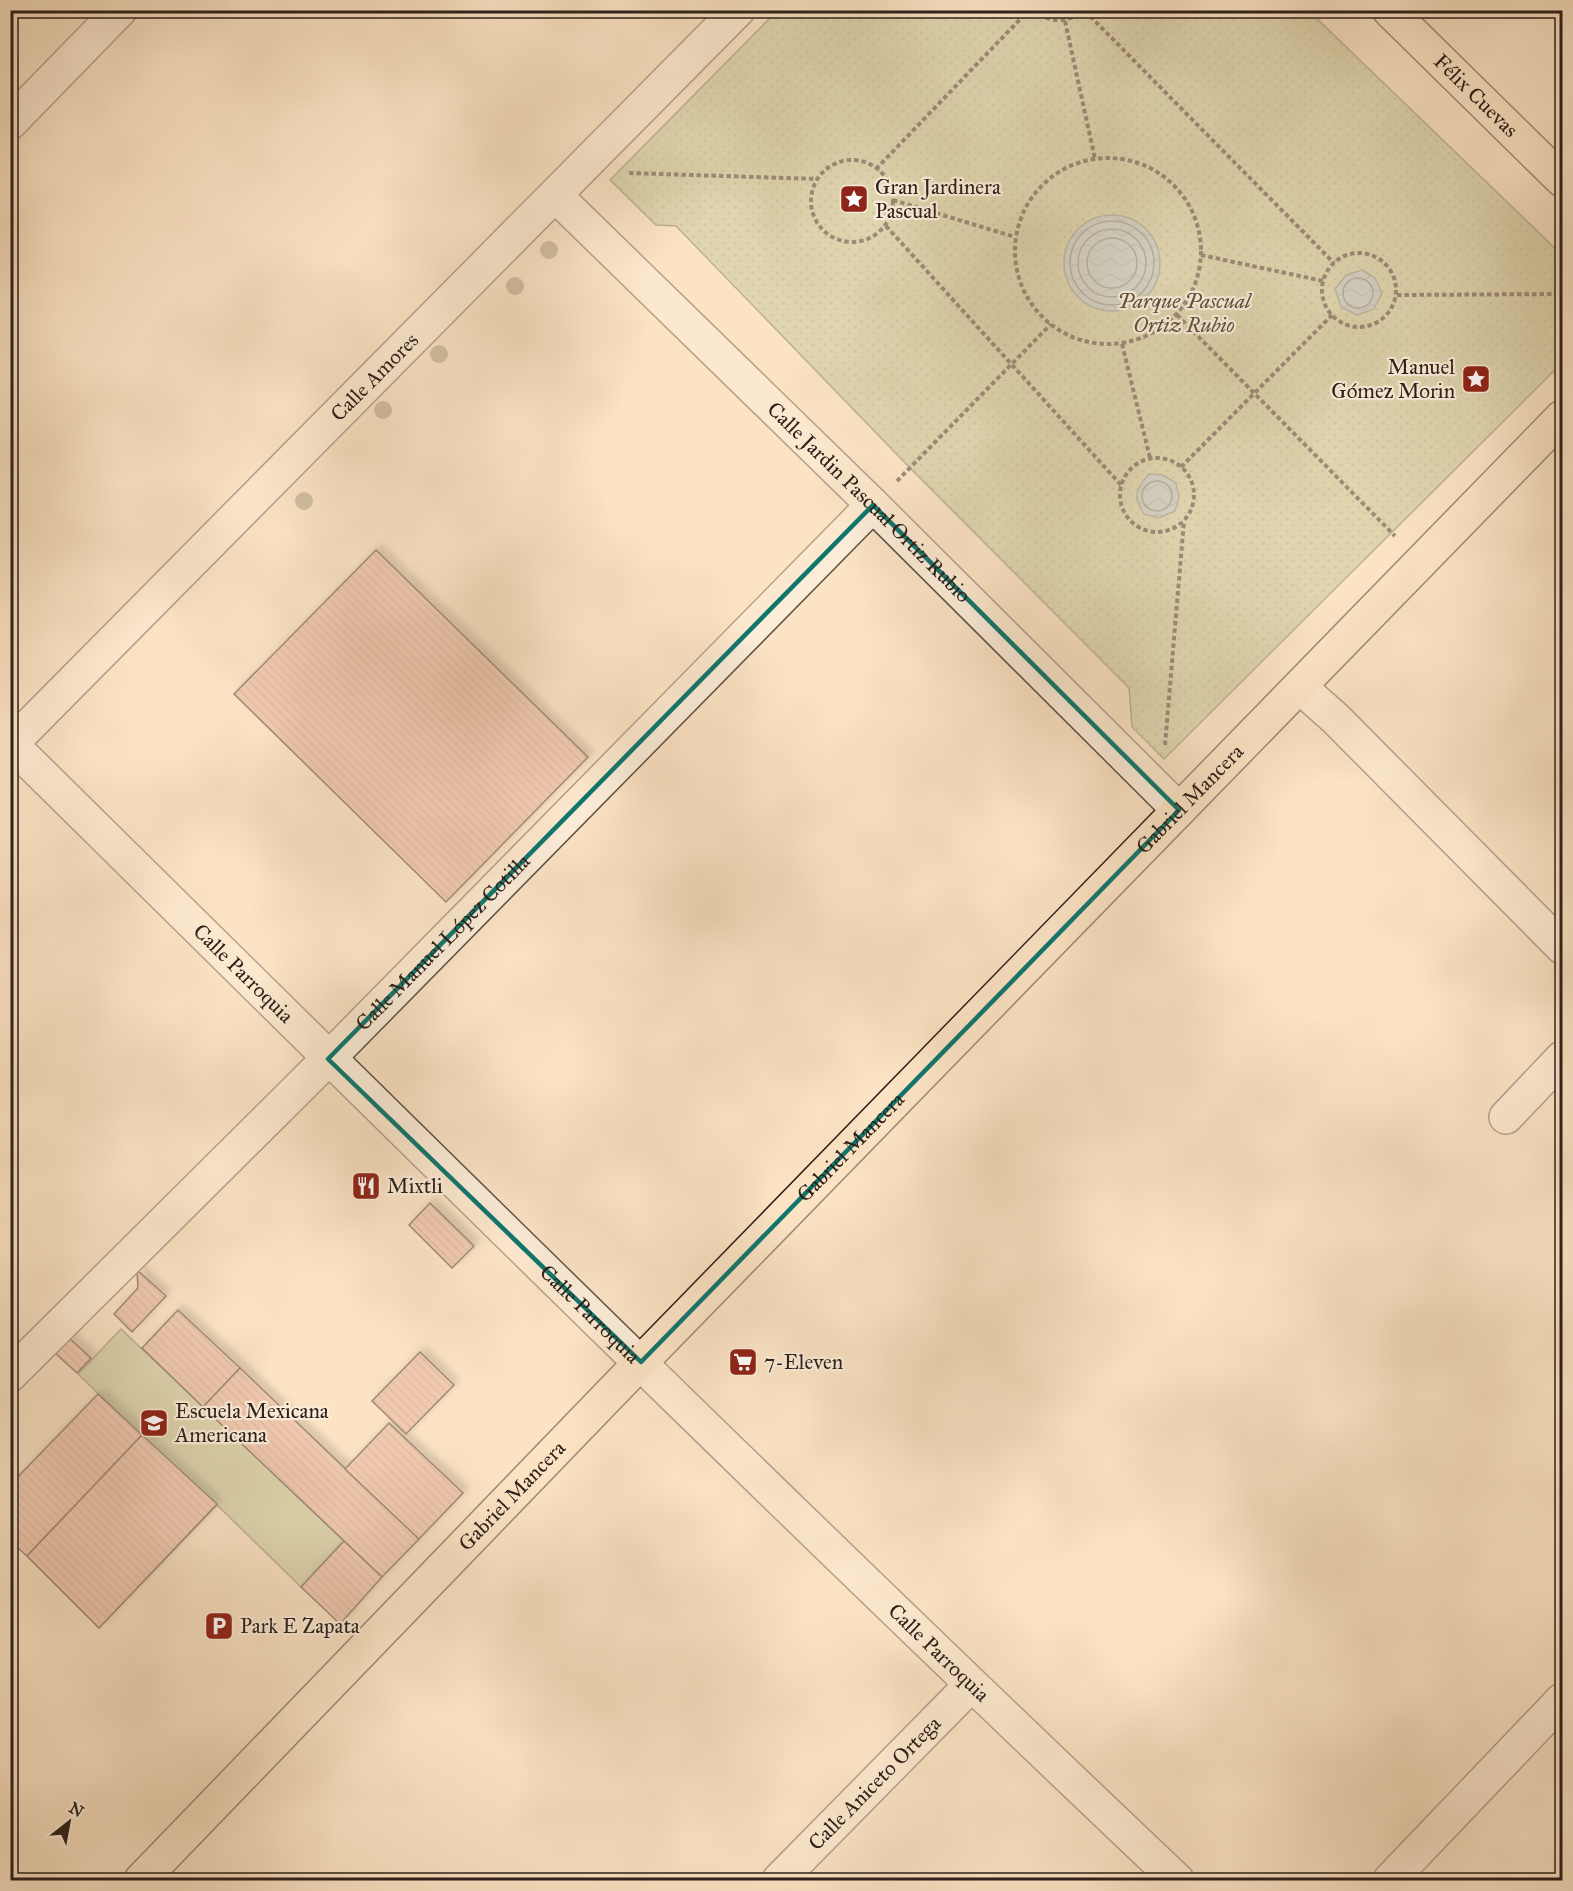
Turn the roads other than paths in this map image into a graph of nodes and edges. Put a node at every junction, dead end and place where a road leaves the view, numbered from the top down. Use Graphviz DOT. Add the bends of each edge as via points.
graph roads {
  1 [pos="120,10"];
  2 [pos="738,10"];
  3 [pos="1389,10"];
  4 [pos="10,123"];
  5 [pos="1563,180"];
  6 [pos="556,196"];
  7 [pos="1563,417"];
  8 [pos="873,505"];
  9 [pos="1300,687"];
  10 [pos="11,744"];
  11 [pos="1179,810"];
  12 [pos="1563,947"];
  13 [pos="1563,1058"];
  14 [pos="328,1059"];
  15 [pos="1506,1117"];
  16 [pos="640,1362"];
  17 [pos="10,1375"];
  18 [pos="971,1685"];
  19 [pos="1563,1700"];
  20 [pos="141,1881"];
  21 [pos="779,1881"];
  22 [pos="1177,1881"];
  23 [pos="1390,1881"];
  1 -- 4 [label="street"];
  2 -- 6 [label="street, Calle Amores"];
  3 -- 5 [label="main road, Félix Cuevas"];
  6 -- 8 [label="street, Calle Jardin Pascual Ortiz Rubio"];
  6 -- 10 [label="street, Calle Amores"];
  7 -- 9 [label="main road, Gabriel Mancera"];
  8 -- 11 [label="street, Calle Jardin Pascual Ortiz Rubio"];
  8 -- 14 [label="street, Calle Manuel López Cotilla"];
  9 -- 11 [label="main road, Gabriel Mancera"];
  9 -- 12 [label="street"];
  10 -- 14 [label="street, Calle Parroquia"];
  11 -- 16 [label="main road, Gabriel Mancera"];
  13 -- 15 [label="street"];
  14 -- 16 [label="street, Calle Parroquia"];
  14 -- 17 [label="street, Calle Manuel López Cotilla"];
  16 -- 18 [label="street, Calle Parroquia"];
  16 -- 20 [label="main road, Gabriel Mancera"];
  18 -- 21 [label="street, Calle Aniceto Ortega"];
  18 -- 22 [label="street, Calle Parroquia"];
  19 -- 23 [label="street"];
}
